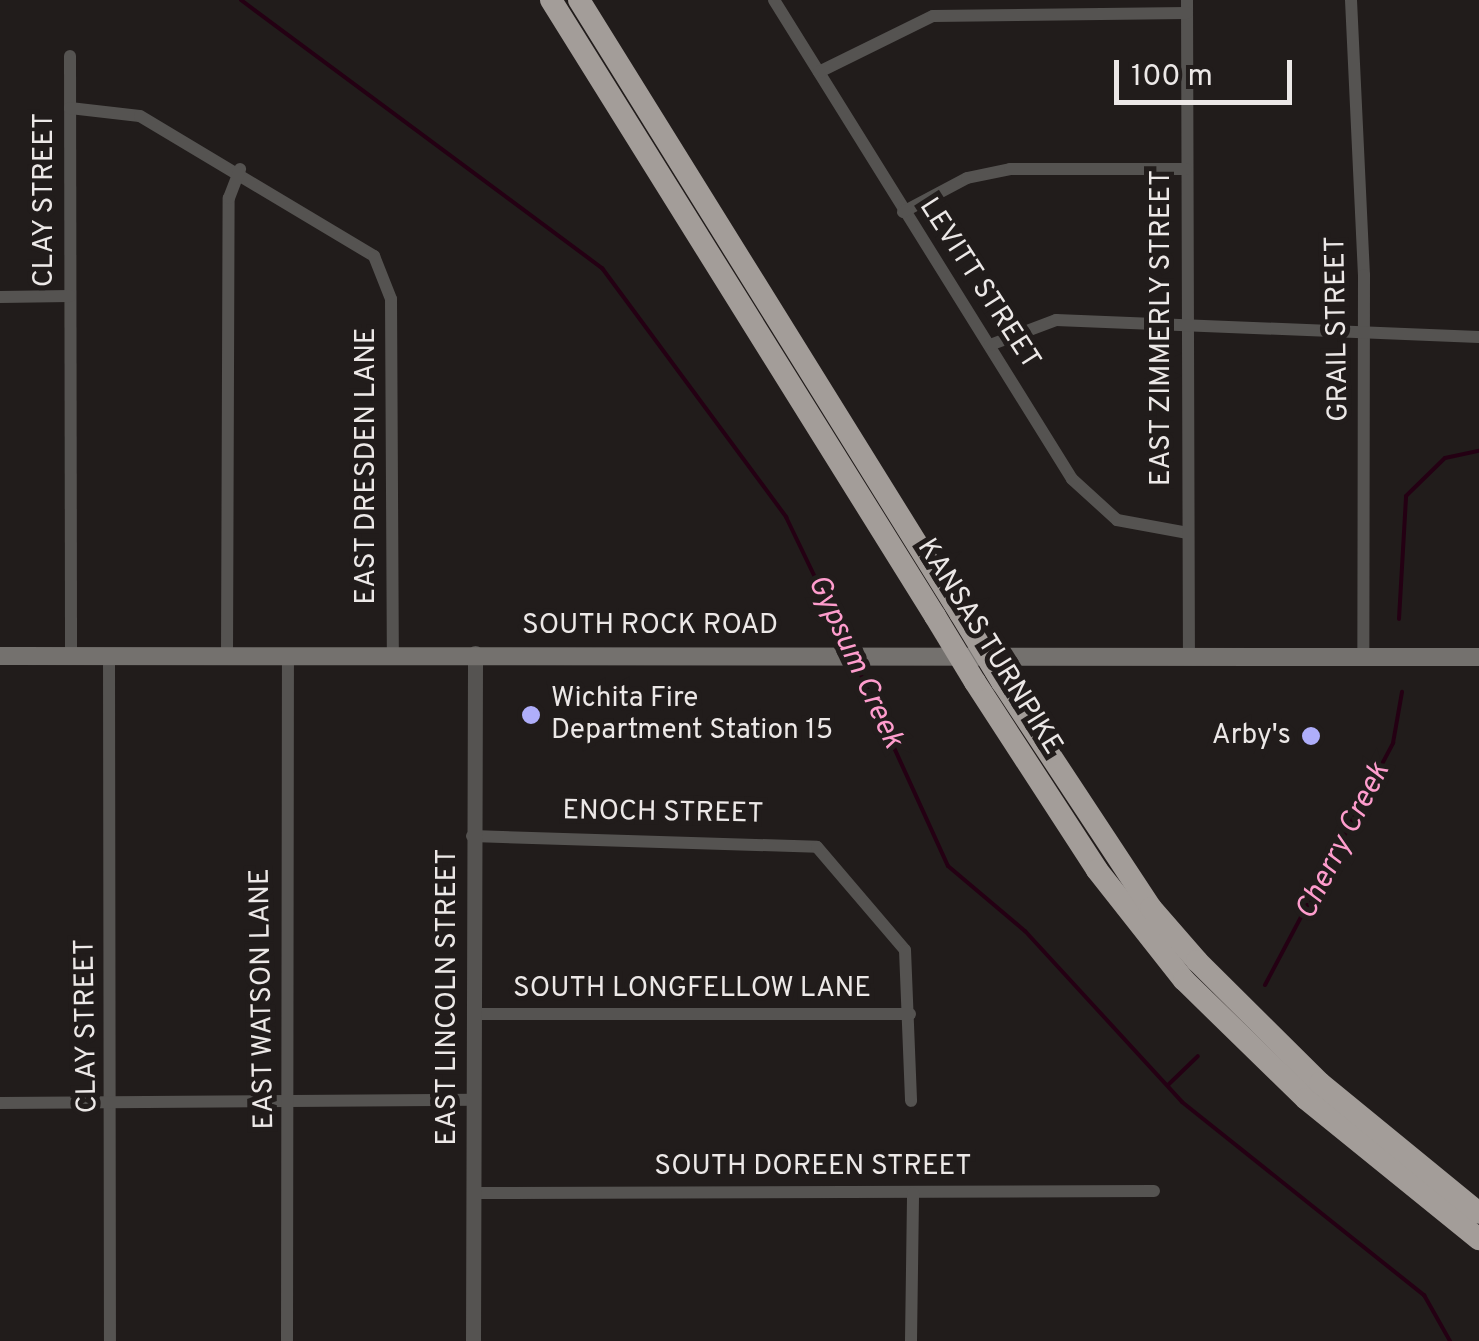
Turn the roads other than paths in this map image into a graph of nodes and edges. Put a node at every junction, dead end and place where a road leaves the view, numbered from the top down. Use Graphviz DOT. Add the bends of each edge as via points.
graph roads {
  1 [pos="551,0"];
  2 [pos="579,0"];
  3 [pos="774,0"];
  4 [pos="1351,0"];
  5 [pos="1187,6"];
  6 [pos="70,56"];
  7 [pos="818,72"];
  8 [pos="70,108"];
  9 [pos="240,169"];
  10 [pos="1186,169"];
  11 [pos="903,212"];
  12 [pos="70,296"];
  13 [pos="0,297"];
  14 [pos="1189,323"];
  15 [pos="1365,335"];
  16 [pos="1479,337"];
  17 [pos="990,345"];
  18 [pos="1188,533"];
  19 [pos="475,652"];
  20 [pos="0,656"];
  21 [pos="70,656"];
  22 [pos="108,656"];
  23 [pos="1189,656"];
  24 [pos="1363,656"];
  25 [pos="227,657"];
  26 [pos="288,657"];
  27 [pos="1479,657"];
  28 [pos="393,658"];
  29 [pos="472,836"];
  30 [pos="474,1014"];
  31 [pos="910,1014"];
  32 [pos="474,1100"];
  33 [pos="290,1101"];
  34 [pos="912,1101"];
  35 [pos="114,1102"];
  36 [pos="0,1103"];
  37 [pos="1154,1191"];
  38 [pos="473,1193"];
  39 [pos="913,1193"];
  40 [pos="1479,1213"];
  41 [pos="1479,1239"];
  42 [pos="110,1341"];
  43 [pos="288,1341"];
  44 [pos="473,1341"];
  45 [pos="911,1341"];
  1 -- 41 [label="highway, KANSAS TURNPIKE, bridge" via="1097,870 1184,980 1306,1099"];
  2 -- 40 [label="highway, KANSAS TURNPIKE, bridge" via="1002,682 1151,908 1320,1083"];
  3 -- 7 [label="street, LEVITT STREET"];
  4 -- 15 [label="street, GRAIL STREET"];
  5 -- 7 [label="street" via="933,16"];
  5 -- 10 [label="street, EAST ZIMMERLY STREET"];
  6 -- 8 [label="street, CLAY STREET"];
  7 -- 11 [label="street, LEVITT STREET"];
  8 -- 9 [label="street" via="140,116"];
  8 -- 12 [label="street, CLAY STREET"];
  9 -- 25 [label="street" via="228,198"];
  9 -- 28 [label="street, EAST DRESDEN LANE" via="374,256 385,276"];
  10 -- 11 [label="street" via="1010,170 967,178"];
  10 -- 14 [label="street, EAST ZIMMERLY STREET"];
  11 -- 17 [label="street, LEVITT STREET"];
  12 -- 13 [label="street"];
  12 -- 21 [label="street, CLAY STREET"];
  14 -- 15 [label="street"];
  14 -- 17 [label="street" via="1056,320"];
  14 -- 18 [label="street, EAST ZIMMERLY STREET"];
  15 -- 16 [label="street"];
  15 -- 24 [label="street, GRAIL STREET"];
  17 -- 18 [label="street, LEVITT STREET" via="1094,504 1150,532"];
  18 -- 23 [label="street, EAST ZIMMERLY STREET"];
  19 -- 23 [label="main road, SOUTH ROCK ROAD"];
  19 -- 28 [label="main road, SOUTH ROCK ROAD"];
  19 -- 29 [label="street, EAST LINCOLN STREET"];
  20 -- 21 [label="main road, SOUTH ROCK ROAD"];
  21 -- 22 [label="main road, SOUTH ROCK ROAD"];
  22 -- 25 [label="main road, SOUTH ROCK ROAD"];
  22 -- 35 [label="street, CLAY STREET"];
  23 -- 24 [label="main road, SOUTH ROCK ROAD"];
  24 -- 27 [label="main road, SOUTH ROCK ROAD"];
  25 -- 26 [label="main road, SOUTH ROCK ROAD"];
  26 -- 28 [label="main road, SOUTH ROCK ROAD"];
  26 -- 33 [label="street, EAST WATSON LANE"];
  29 -- 30 [label="street, EAST LINCOLN STREET"];
  29 -- 31 [label="street, ENOCH STREET" via="796,840 842,872 899,936"];
  30 -- 31 [label="street, SOUTH LONGFELLOW LANE"];
  30 -- 32 [label="street, EAST LINCOLN STREET"];
  31 -- 34 [label="street, ENOCH STREET"];
  32 -- 33 [label="street"];
  32 -- 38 [label="street, EAST LINCOLN STREET"];
  33 -- 35 [label="street"];
  33 -- 43 [label="street, EAST WATSON LANE"];
  35 -- 36 [label="street"];
  35 -- 42 [label="street, CLAY STREET"];
  37 -- 39 [label="street, SOUTH DOREEN STREET"];
  38 -- 39 [label="street, SOUTH DOREEN STREET"];
  38 -- 44 [label="street, EAST LINCOLN STREET"];
  39 -- 45 [label="street"];
}
